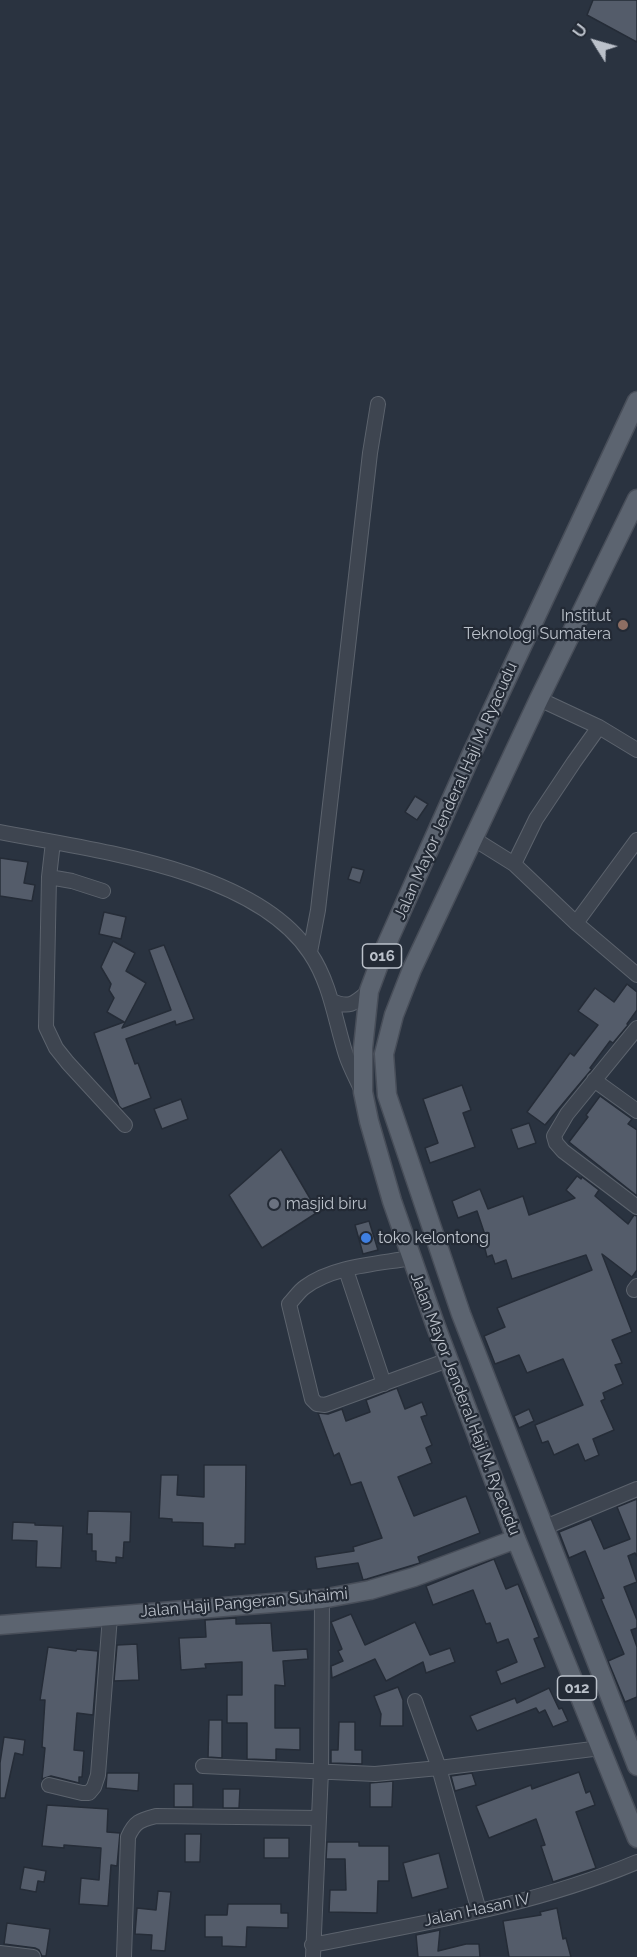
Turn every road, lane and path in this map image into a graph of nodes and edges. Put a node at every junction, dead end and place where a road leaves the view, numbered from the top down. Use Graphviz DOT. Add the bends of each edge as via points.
graph roads {
  1 [pos="637,400"];
  2 [pos="378,404"];
  3 [pos="637,499"];
  4 [pos="539,699"];
  5 [pos="599,727"];
  6 [pos="637,750"];
  7 [pos="0,832"];
  8 [pos="474,839"];
  9 [pos="637,840"];
  10 [pos="53,842"];
  11 [pos="514,864"];
  12 [pos="50,877"];
  13 [pos="103,891"];
  14 [pos="576,923"];
  15 [pos="310,952"];
  16 [pos="637,975"];
  17 [pos="369,991"];
  18 [pos="332,1001"];
  19 [pos="637,1028"];
  20 [pos="594,1080"];
  21 [pos="363,1092"];
  22 [pos="637,1112"];
  23 [pos="125,1125"];
  24 [pos="637,1207"];
  25 [pos="437,1249"];
  26 [pos="411,1258"];
  27 [pos="346,1270"];
  28 [pos="448,1360"];
  29 [pos="384,1384"];
  30 [pos="637,1489"];
  31 [pos="543,1528"];
  32 [pos="516,1539"];
  33 [pos="322,1599"];
  34 [pos="110,1616"];
  35 [pos="0,1626"];
  36 [pos="415,1701"];
  37 [pos="633,1746"];
  38 [pos="601,1748"];
  39 [pos="202,1766"];
  40 [pos="637,1766"];
  41 [pos="439,1768"];
  42 [pos="321,1771"];
  43 [pos="49,1785"];
  44 [pos="319,1818"];
  45 [pos="637,1838"];
  46 [pos="637,1862"];
  47 [pos="479,1911"];
  48 [pos="312,1951"];
  49 [pos="0,1953"];
  50 [pos="33,1957"];
  51 [pos="124,1957"];
  1 -- 17 [label="main road, Jalan Mayor Jenderal Haji M. Ryacudu / 016" via="472,753"];
  2 -- 15 [label="street"];
  3 -- 4 [label="main road, Jalan Mayor Jenderal Haji M. Ryacudu / 016"];
  4 -- 5 [label="street"];
  4 -- 8 [label="main road, Jalan Mayor Jenderal Haji M. Ryacudu / 016"];
  5 -- 6 [label="street"];
  5 -- 11 [label="street" via="536,819"];
  7 -- 10 [label="street"];
  8 -- 11 [label="street"];
  8 -- 25 [label="main road, Jalan Mayor Jenderal Haji M. Ryacudu / 016" via="412,969 384,1054 387,1095"];
  9 -- 14 [label="street"];
  10 -- 12 [label="street"];
  10 -- 15 [label="street" via="142,860 246,897 288,925"];
  11 -- 14 [label="street"];
  12 -- 13 [label="street"];
  12 -- 23 [label="street" via="46,1027 62,1056"];
  14 -- 16 [label="street"];
  15 -- 18 [label="street"];
  17 -- 18 [label="street" via="351,1004"];
  17 -- 21 [label="main road, Jalan Mayor Jenderal Haji M. Ryacudu / 016"];
  18 -- 21 [label="street" via="346,1055"];
  19 -- 20 [label="street"];
  20 -- 22 [label="street"];
  20 -- 24 [label="street" via="567,1114 554,1136 556,1143"];
  21 -- 26 [label="main road, Jalan Mayor Jenderal Haji M. Ryacudu / 016"];
  25 -- 26 [label="main road"];
  25 -- 31 [label="main road, Jalan Mayor Jenderal Haji M. Ryacudu / 016"];
  26 -- 27 [label="street"];
  26 -- 28 [label="main road, Jalan Mayor Jenderal Haji M. Ryacudu / 016"];
  27 -- 29 [label="street"];
  27 -- 29 [label="street" via="303,1287 289,1304 312,1400 325,1405"];
  28 -- 29 [label="street"];
  28 -- 32 [label="main road, Jalan Mayor Jenderal Haji M. Ryacudu / 016"];
  30 -- 31 [label="street"];
  31 -- 37 [label="main road, Jalan Mayor Jenderal Haji M. Ryacudu / 012"];
  32 -- 33 [label="main road, Jalan Haji Pangeran Suhaimi" via="414,1577"];
  32 -- 38 [label="main road, Jalan Mayor Jenderal Haji M. Ryacudu / 012"];
  33 -- 34 [label="main road, Jalan Haji Pangeran Suhaimi"];
  33 -- 42 [label="street"];
  34 -- 35 [label="main road, Jalan Haji Pangeran Suhaimi"];
  34 -- 43 [label="street" via="94,1787 82,1794"];
  36 -- 41 [label="street"];
  37 -- 40 [label="main road, Jalan Mayor Jenderal Haji M. Ryacudu / 012"];
  38 -- 41 [label="street"];
  38 -- 45 [label="main road, Jalan Mayor Jenderal Haji M. Ryacudu / 012"];
  39 -- 42 [label="street"];
  41 -- 42 [label="street" via="375,1774"];
  41 -- 47 [label="street"];
  42 -- 44 [label="street"];
  44 -- 48 [label="street"];
  44 -- 51 [label="street" via="156,1816 141,1820 128,1837"];
  46 -- 47 [label="street, Jalan Hasan IV" via="556,1893"];
  47 -- 48 [label="street, Jalan Hasan IV"];
  49 -- 50 [label="street"];
}
